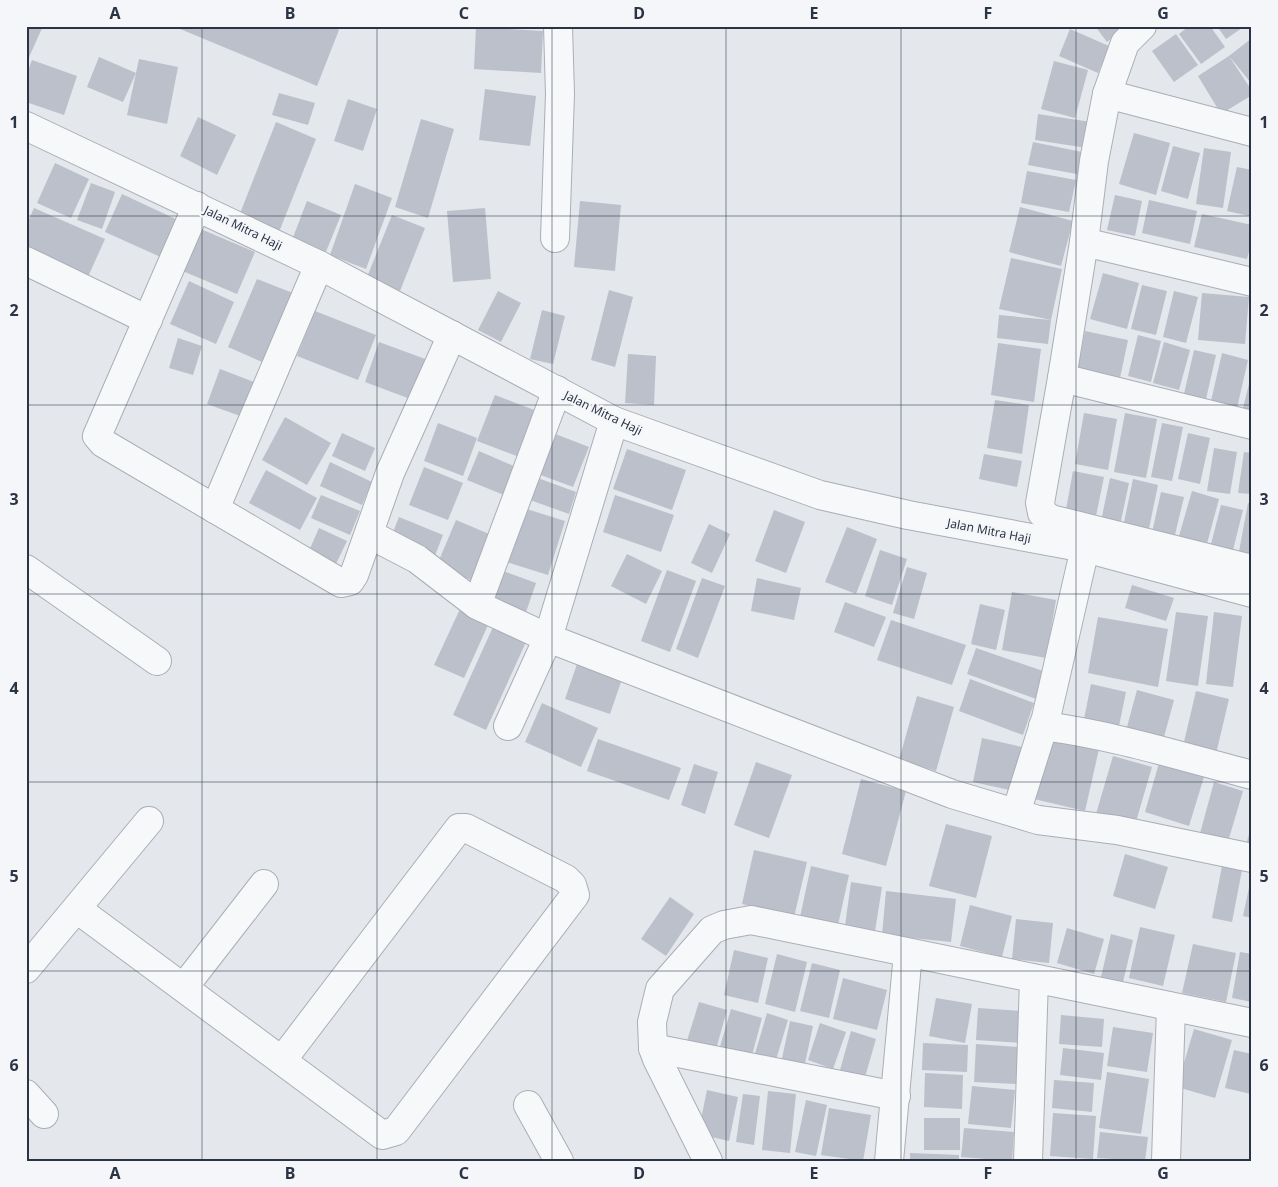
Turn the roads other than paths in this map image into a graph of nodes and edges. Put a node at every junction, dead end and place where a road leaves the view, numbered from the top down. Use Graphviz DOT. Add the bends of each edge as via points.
graph roads {
  1 [pos="558,26"];
  2 [pos="1142,26"];
  3 [pos="1107,94"];
  4 [pos="26,126"];
  5 [pos="1250,129"];
  6 [pos="197,206"];
  7 [pos="555,238"];
  8 [pos="1084,242"];
  9 [pos="26,261"];
  10 [pos="319,265"];
  11 [pos="1252,282"];
  12 [pos="148,320"];
  13 [pos="452,335"];
  14 [pos="1062,378"];
  15 [pos="557,390"];
  16 [pos="614,421"];
  17 [pos="1252,425"];
  18 [pos="215,509"];
  19 [pos="369,534"];
  20 [pos="1084,548"];
  21 [pos="26,569"];
  22 [pos="1252,569"];
  23 [pos="1252,593"];
  24 [pos="477,605"];
  25 [pos="548,638"];
  26 [pos="157,661"];
  27 [pos="508,726"];
  28 [pos="1043,726"];
  29 [pos="1252,775"];
  30 [pos="1016,813"];
  31 [pos="148,821"];
  32 [pos="1252,858"];
  33 [pos="264,884"];
  34 [pos="77,909"];
  35 [pos="908,953"];
  36 [pos="26,968"];
  37 [pos="1034,979"];
  38 [pos="184,987"];
  39 [pos="1171,1007"];
  40 [pos="1252,1023"];
  41 [pos="653,1048"];
  42 [pos="283,1059"];
  43 [pos="26,1094"];
  44 [pos="896,1096"];
  45 [pos="528,1105"];
  46 [pos="44,1114"];
  47 [pos="560,1161"];
  48 [pos="708,1161"];
  49 [pos="889,1161"];
  50 [pos="1028,1161"];
  51 [pos="1166,1161"];
  1 -- 7 [label="street" via="560,94"];
  2 -- 3 [label="street" via="1125,43"];
  3 -- 5 [label="street"];
  3 -- 8 [label="street"];
  4 -- 6 [label="street, Jalan Mitra Haji"];
  6 -- 10 [label="street, Jalan Mitra Haji"];
  6 -- 12 [label="street"];
  8 -- 11 [label="street"];
  8 -- 14 [label="street"];
  9 -- 12 [label="street"];
  10 -- 13 [label="street, Jalan Mitra Haji"];
  10 -- 18 [label="street"];
  12 -- 18 [label="street" via="97,436 103,443"];
  13 -- 15 [label="street, Jalan Mitra Haji"];
  13 -- 19 [label="street" via="390,473"];
  14 -- 17 [label="street"];
  14 -- 22 [label="street" via="1040,503 1042,513 1051,519"];
  15 -- 16 [label="street, Jalan Mitra Haji"];
  15 -- 24 [label="street"];
  16 -- 20 [label="street, Jalan Mitra Haji" via="820,495"];
  16 -- 25 [label="street"];
  18 -- 19 [label="street" via="341,583 350,581 354,575"];
  19 -- 24 [label="street" via="417,559"];
  20 -- 23 [label="street, Jalan Mitra Haji"];
  20 -- 28 [label="street"];
  21 -- 26 [label="street"];
  24 -- 25 [label="street"];
  25 -- 27 [label="street"];
  25 -- 30 [label="street" via="952,794"];
  28 -- 29 [label="street" via="1120,740"];
  28 -- 30 [label="street"];
  30 -- 32 [label="street" via="1038,820 1117,830"];
  31 -- 34 [label="street"];
  33 -- 38 [label="street"];
  34 -- 36 [label="street"];
  34 -- 38 [label="street"];
  35 -- 37 [label="street"];
  35 -- 41 [label="street" via="751,920 724,925 712,930 660,989 652,1022"];
  35 -- 44 [label="street"];
  37 -- 39 [label="street"];
  37 -- 50 [label="street"];
  38 -- 42 [label="street"];
  39 -- 40 [label="street"];
  39 -- 51 [label="street"];
  41 -- 44 [label="street"];
  41 -- 48 [label="street"];
  42 -- 42 [label="street" via="382,1135 396,1131 575,895 572,884 466,828 458,828"];
  43 -- 46 [label="street"];
  44 -- 49 [label="street"];
  45 -- 47 [label="street"];
}
